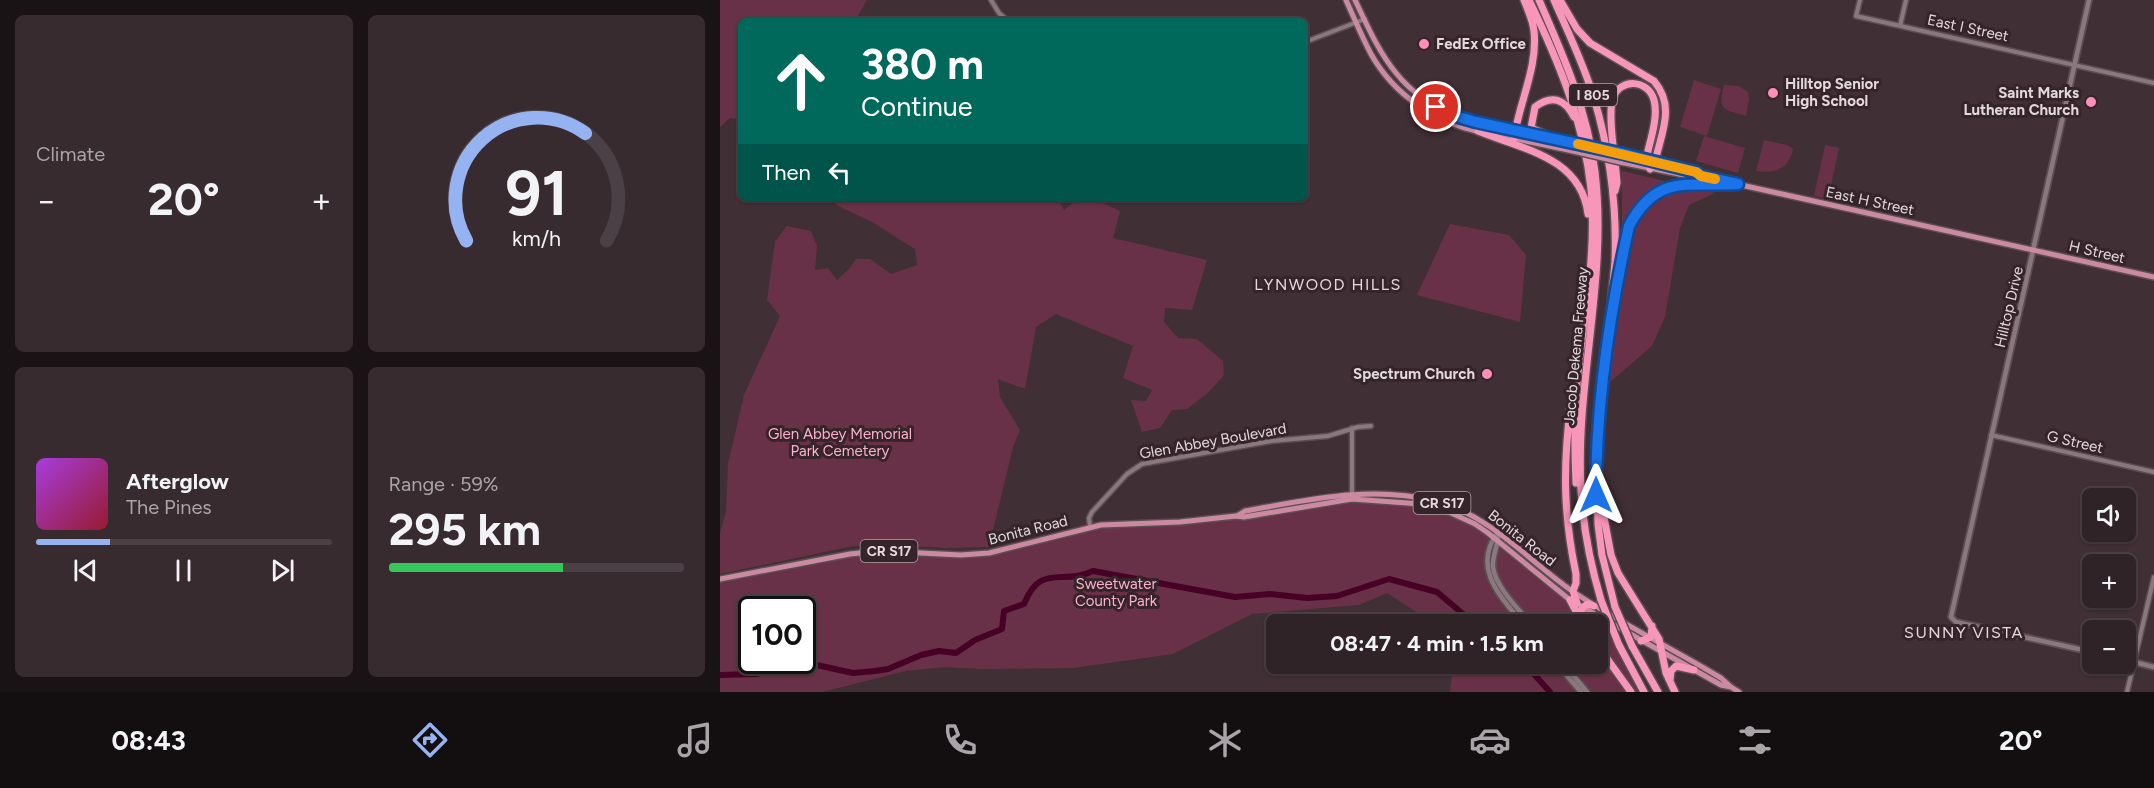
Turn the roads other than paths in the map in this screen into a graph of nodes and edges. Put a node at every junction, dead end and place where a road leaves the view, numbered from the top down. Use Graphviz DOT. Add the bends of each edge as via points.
graph roads {
  1 [pos="992,0"];
  2 [pos="1346,0"];
  3 [pos="1355,0"];
  4 [pos="1524,0"];
  5 [pos="1529,0"];
  6 [pos="1539,0"];
  7 [pos="1554,0"];
  8 [pos="1560,0"];
  9 [pos="1860,0"];
  10 [pos="1906,0"];
  11 [pos="2089,0"];
  12 [pos="1005,18"];
  13 [pos="1365,19"];
  14 [pos="1356,23"];
  15 [pos="1900,26"];
  16 [pos="1308,41"];
  17 [pos="2075,64"];
  18 [pos="2154,83"];
  19 [pos="1478,131"];
  20 [pos="1515,135"];
  21 [pos="1554,138"];
  22 [pos="1582,142"];
  23 [pos="1646,160"];
  24 [pos="1653,166"];
  25 [pos="1738,184"];
  26 [pos="1614,196"];
  27 [pos="2034,250"];
  28 [pos="1590,255"];
  29 [pos="2154,277"];
  30 [pos="1610,318"];
  31 [pos="1578,374"];
  32 [pos="1371,426"];
  33 [pos="1352,428"];
  34 [pos="1991,435"];
  35 [pos="1596,461"];
  36 [pos="2154,472"];
  37 [pos="1352,496"];
  38 [pos="1090,527"];
  39 [pos="1497,537"];
  40 [pos="1585,539"];
  41 [pos="2154,577"];
  42 [pos="720,579"];
  43 [pos="1573,591"];
  44 [pos="1577,603"];
  45 [pos="1594,606"];
  46 [pos="1515,614"];
  47 [pos="1523,614"];
  48 [pos="1580,614"];
  49 [pos="1580,614"];
  50 [pos="1652,626"];
  51 [pos="1651,638"];
  52 [pos="1641,641"];
  53 [pos="1660,643"];
  54 [pos="2082,650"];
  55 [pos="1662,653"];
  56 [pos="2136,658"];
  57 [pos="1608,660"];
  58 [pos="2136,662"];
  59 [pos="2154,667"];
  60 [pos="1694,670"];
  61 [pos="1565,674"];
  62 [pos="1572,674"];
  63 [pos="2132,674"];
  64 [pos="1670,682"];
  65 [pos="1731,687"];
  66 [pos="1581,692"];
  67 [pos="1587,692"];
  68 [pos="1631,692"];
  69 [pos="1644,692"];
  70 [pos="1658,692"];
  71 [pos="1675,692"];
  72 [pos="1739,692"];
  73 [pos="2127,692"];
  1 -- 12 [label="street"];
  2 -- 14 [label="main road, East H Street"];
  3 -- 13 [label="main road, East H Street"];
  4 -- 20 [label="highway" via="1534,30 1534,44"];
  5 -- 22 [label="highway" via="1571,97"];
  6 -- 40 [label="highway, Jacob Dekema Freeway / I 805" via="1582,105 1595,172 1596,284 1581,445"];
  7 -- 26 [label="highway, Jacob Dekema Freeway / I 805" via="1594,97"];
  8 -- 24 [label="highway" via="1590,43 1661,89 1667,112"];
  9 -- 15 [label="street, East I Street" via="1856,16"];
  10 -- 15 [label="street"];
  11 -- 17 [label="main road, Hilltop Drive"];
  13 -- 14 [label="street"];
  13 -- 20 [label="main road, East H Street" via="1383,55 1422,98 1455,116"];
  14 -- 16 [label="street"];
  14 -- 19 [label="main road, East H Street" via="1371,54 1395,87 1436,116"];
  15 -- 17 [label="street, East I Street"];
  17 -- 18 [label="street, East I Street"];
  17 -- 27 [label="main road, Hilltop Drive"];
  19 -- 20 [label="main road, East H Street"];
  19 -- 28 [label="highway" via="1545,156 1574,179 1587,210"];
  20 -- 21 [label="main road, East H Street"];
  20 -- 24 [label="main road, East H Street, bridge" via="1573,152"];
  21 -- 22 [label="highway" via="1535,131 1531,124 1535,107 1549,99 1563,102 1574,114"];
  21 -- 23 [label="main road, East H Street, bridge"];
  22 -- 28 [label="highway" via="1591,189"];
  23 -- 24 [label="main road, East H Street"];
  23 -- 26 [label="highway" via="1654,100 1647,89 1629,83 1619,89 1612,102 1617,183"];
  24 -- 25 [label="main road, East H Street" via="1696,172"];
  25 -- 27 [label="main road, East H Street"];
  25 -- 30 [label="highway" via="1683,184 1647,200 1629,226"];
  26 -- 30 [label="highway, Jacob Dekema Freeway / I 805" via="1616,233"];
  27 -- 29 [label="main road, H Street"];
  27 -- 34 [label="main road, Hilltop Drive"];
  28 -- 31 [label="highway"];
  30 -- 35 [label="highway, Jacob Dekema Freeway / I 805"];
  31 -- 40 [label="highway" via="1575,467"];
  31 -- 43 [label="highway" via="1565,458 1566,526 1576,574"];
  32 -- 33 [label="street, Glen Abbey Boulevard"];
  33 -- 37 [label="street"];
  33 -- 38 [label="street, Glen Abbey Boulevard" via="1328,436 1271,441 1142,464 1127,474 1092,512"];
  34 -- 36 [label="street, G Street"];
  34 -- 54 [label="main road, Hilltop Drive" via="1951,619"];
  35 -- 50 [label="highway" via="1611,555 1627,589"];
  35 -- 70 [label="highway, Jacob Dekema Freeway / I 805, bridge" via="1602,555 1615,607"];
  37 -- 38 [label="main road, Bonita Road / CR S17" via="1244,517"];
  37 -- 39 [label="main road, Bonita Road / CR S17" via="1417,498 1441,503 1477,518"];
  38 -- 42 [label="main road, Bonita Road / CR S17" via="989,553 850,554"];
  39 -- 43 [label="main road, Bonita Road / CR S17"];
  39 -- 44 [label="main road, Bonita Road / CR S17"];
  39 -- 46 [label="main road" via="1488,555 1489,576"];
  39 -- 47 [label="main road" via="1494,574"];
  40 -- 69 [label="highway, Jacob Dekema Freeway / I 805, bridge" via="1601,600"];
  41 -- 56 [label="street"];
  43 -- 44 [label="highway"];
  43 -- 45 [label="main road, Bonita Road / CR S17"];
  44 -- 45 [label="highway"];
  44 -- 48 [label="highway"];
  44 -- 49 [label="highway"];
  44 -- 52 [label="main road, Bonita Road / CR S17"];
  45 -- 51 [label="main road, Bonita Road / CR S17"];
  50 -- 51 [label="highway"];
  50 -- 53 [label="highway"];
  51 -- 52 [label="highway"];
  51 -- 53 [label="main road, Bonita Road / CR S17"];
  52 -- 55 [label="main road, Bonita Road / CR S17"];
  53 -- 55 [label="highway"];
  53 -- 65 [label="main road, Bonita Road / CR S17"];
  55 -- 60 [label="main road, Bonita Road / CR S17"];
  55 -- 64 [label="highway"];
  57 -- 68 [label="highway"];
  58 -- 59 [label="main road"];
  60 -- 64 [label="highway" via="1676,667 1671,670"];
  60 -- 65 [label="main road, Bonita Road / CR S17"];
  61 -- 66 [label="main road"];
  62 -- 67 [label="main road"];
  63 -- 73 [label="street"];
  64 -- 71 [label="highway"];
  65 -- 72 [label="main road, Bonita Road / CR S17"];
}
